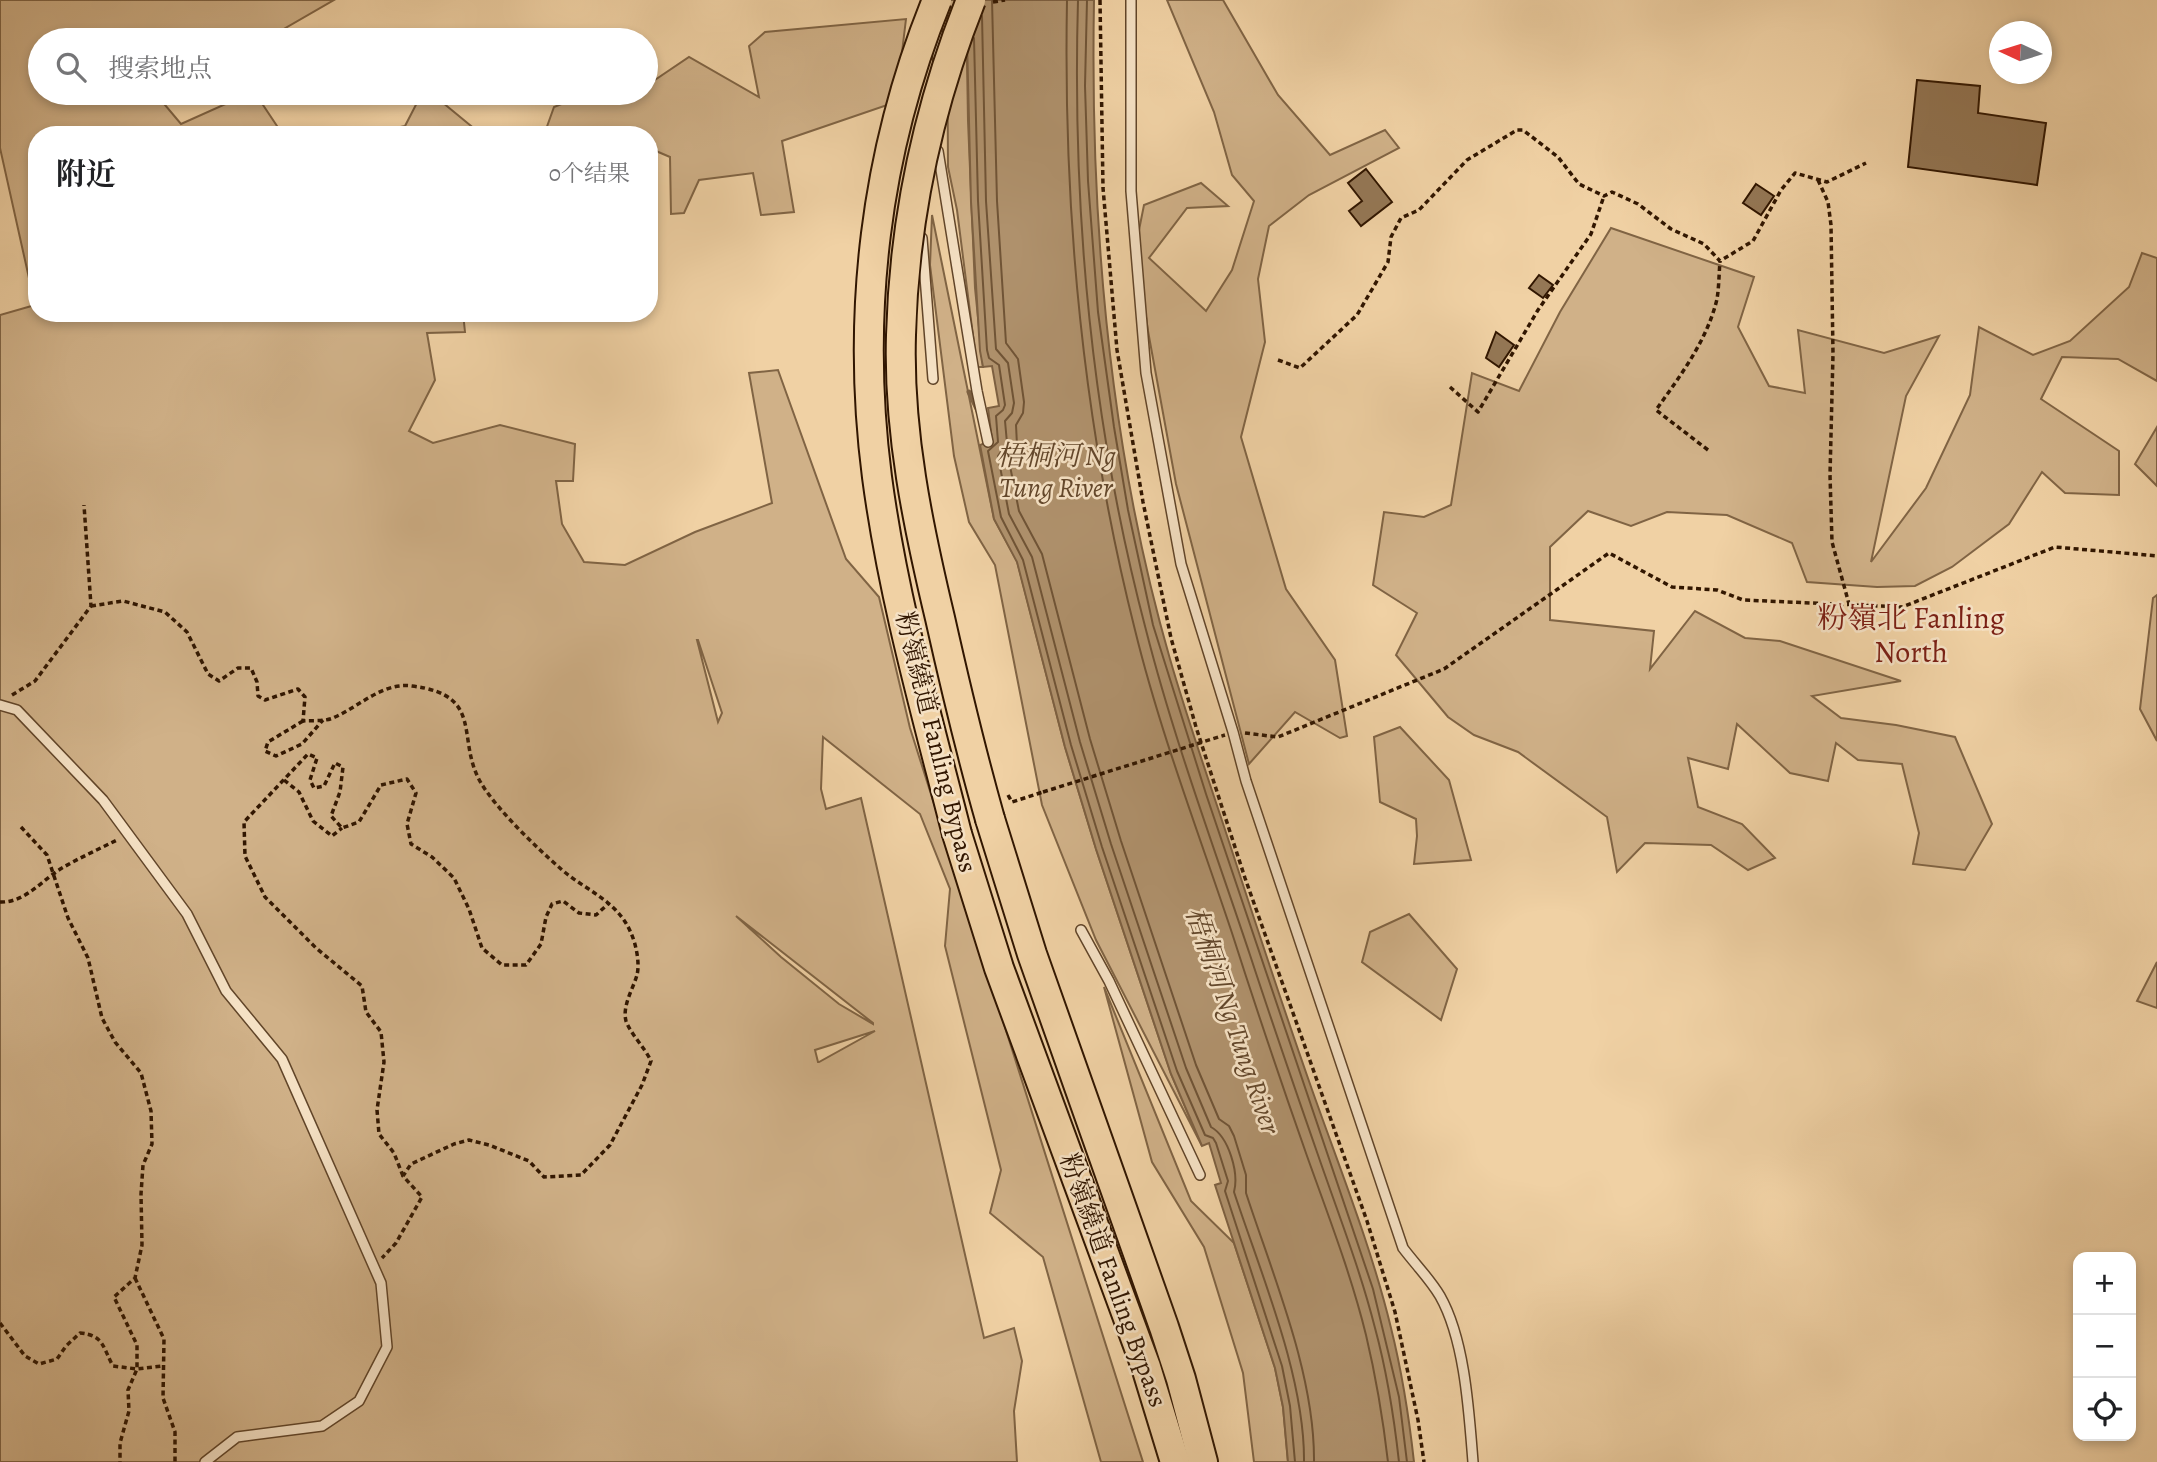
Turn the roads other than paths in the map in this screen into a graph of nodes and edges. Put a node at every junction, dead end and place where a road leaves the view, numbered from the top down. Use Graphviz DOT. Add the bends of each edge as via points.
graph roads {
  1 [pos="937,0"];
  2 [pos="971,0"];
  3 [pos="1131,0"];
  4 [pos="938,151"];
  5 [pos="931,177"];
  6 [pos="922,230"];
  7 [pos="933,379"];
  8 [pos="988,442"];
  9 [pos="0,705"];
  10 [pos="1081,930"];
  11 [pos="1200,1175"];
  12 [pos="205,1462"];
  13 [pos="1175,1462"];
  14 [pos="1203,1462"];
  15 [pos="1473,1462"];
  1 -- 4 [label="lane"];
  1 -- 13 [label="main road, 粉嶺繞道 Fanling Bypass, bridge" via="894,131 876,230 868,341 877,478 903,611 957,834 999,968 1154,1388"];
  2 -- 14 [label="main road, 粉嶺繞道 Fanling Bypass, bridge" via="928,130 907,242 901,337 911,480 964,724 1008,877 1181,1379"];
  3 -- 15 [label="lane" via="1130,191 1146,373 1181,564 1229,733 1404,1248 1440,1296 1454,1331 1469,1406"];
  4 -- 5 [label="lane"];
  4 -- 8 [label="lane"];
  6 -- 7 [label="lane"];
  9 -- 12 [label="lane" via="17,710 103,800 187,914 226,991 282,1059 381,1283 387,1347 359,1401 322,1426 237,1437"];
  10 -- 11 [label="lane"];
}
